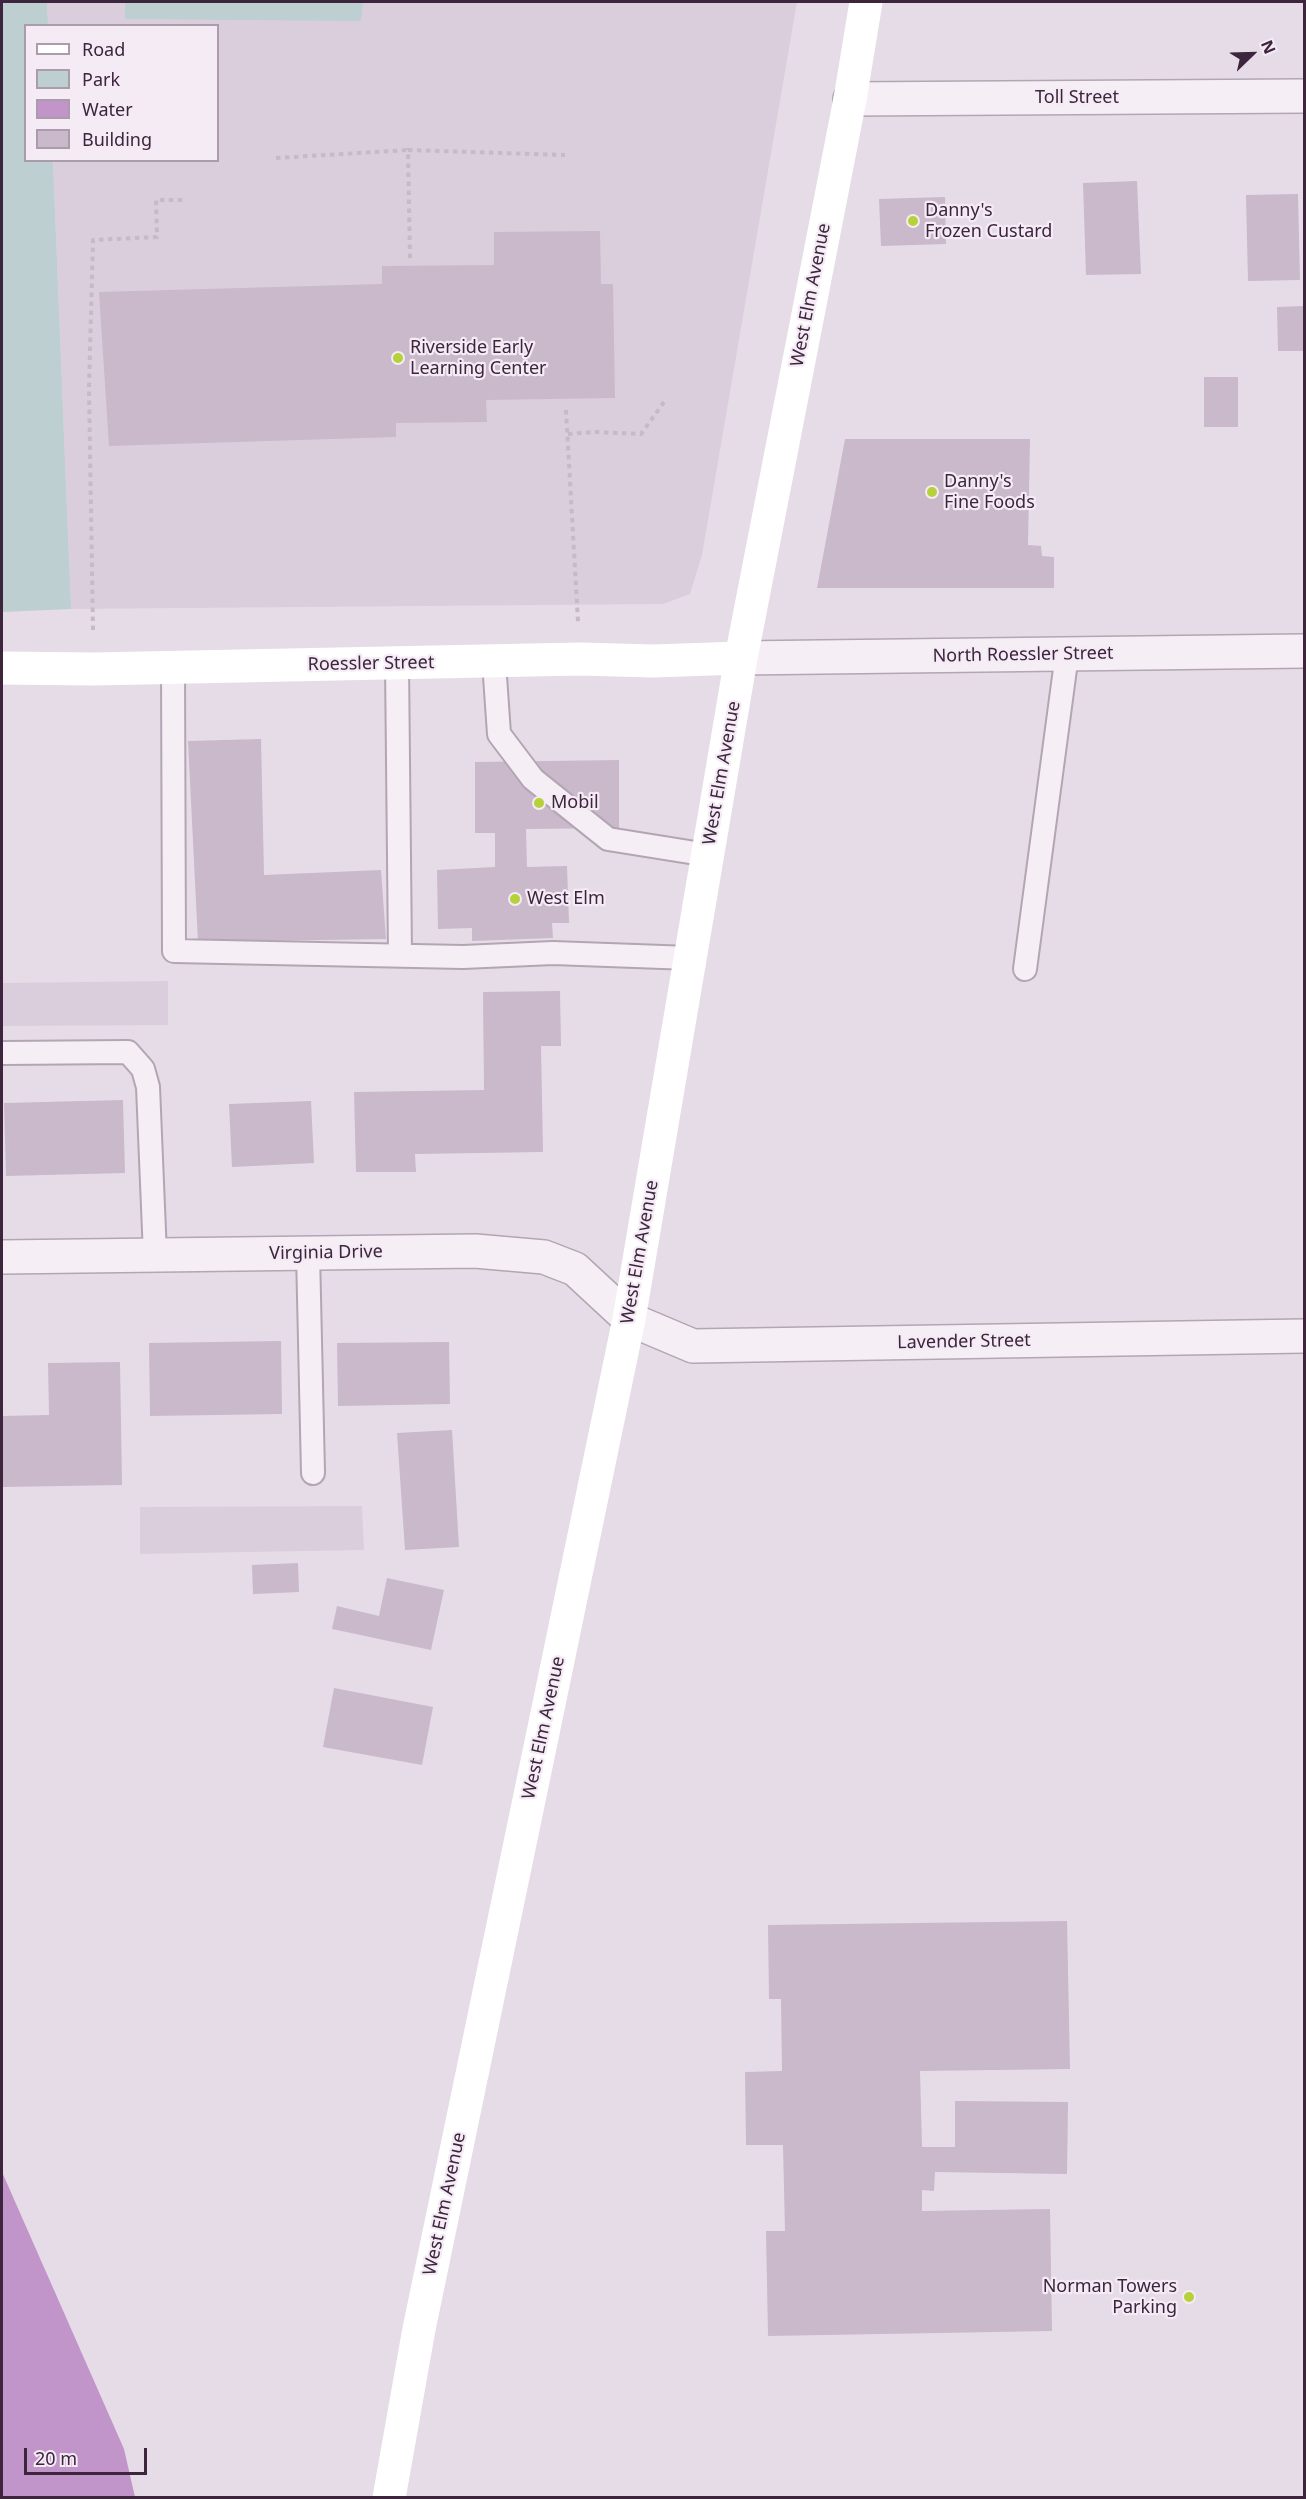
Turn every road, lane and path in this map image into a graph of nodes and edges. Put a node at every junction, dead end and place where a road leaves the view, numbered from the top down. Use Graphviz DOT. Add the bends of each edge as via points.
graph roads {
  1 [pos="866,2"];
  2 [pos="1305,96"];
  3 [pos="850,99"];
  4 [pos="408,150"];
  5 [pos="566,155"];
  6 [pos="276,158"];
  7 [pos="187,200"];
  8 [pos="410,258"];
  9 [pos="664,402"];
  10 [pos="566,410"];
  11 [pos="567,434"];
  12 [pos="1305,651"];
  13 [pos="1066,654"];
  14 [pos="579,658"];
  15 [pos="741,658"];
  16 [pos="494,662"];
  17 [pos="397,663"];
  18 [pos="173,667"];
  19 [pos="2,668"];
  20 [pos="94,669"];
  21 [pos="708,855"];
  22 [pos="400,956"];
  23 [pos="690,958"];
  24 [pos="1025,969"];
  25 [pos="2,1053"];
  26 [pos="308,1253"];
  27 [pos="155,1255"];
  28 [pos="2,1257"];
  29 [pos="629,1319"];
  30 [pos="1305,1336"];
  31 [pos="313,1473"];
  32 [pos="389,2498"];
  1 -- 3 [label="street, West Elm Avenue"];
  2 -- 3 [label="street, Toll Street"];
  3 -- 15 [label="street, West Elm Avenue"];
  4 -- 5 [label="path"];
  4 -- 6 [label="path"];
  4 -- 8 [label="path"];
  7 -- 20 [label="path" via="156,200 157,237 93,240 89,412"];
  9 -- 11 [label="path" via="641,434"];
  10 -- 11 [label="path"];
  11 -- 14 [label="path"];
  12 -- 13 [label="street, North Roessler Street"];
  13 -- 15 [label="street, North Roessler Street"];
  13 -- 24 [label="lane"];
  14 -- 15 [label="street, Roessler Street"];
  14 -- 16 [label="street, Roessler Street"];
  15 -- 21 [label="street, West Elm Avenue"];
  16 -- 17 [label="street, Roessler Street"];
  16 -- 21 [label="lane" via="499,734 533,779 608,840"];
  17 -- 18 [label="street, Roessler Street"];
  17 -- 22 [label="lane"];
  18 -- 20 [label="street, Roessler Street"];
  18 -- 22 [label="lane" via="174,951"];
  19 -- 20 [label="street, Roessler Street"];
  21 -- 23 [label="street, West Elm Avenue"];
  22 -- 23 [label="lane" via="553,953"];
  23 -- 29 [label="street, West Elm Avenue"];
  25 -- 27 [label="lane" via="128,1052 143,1069 148,1088"];
  26 -- 27 [label="street, Virginia Drive"];
  26 -- 29 [label="street, Virginia Drive" via="475,1251 544,1257 575,1269"];
  26 -- 31 [label="lane"];
  27 -- 28 [label="street, Virginia Drive"];
  29 -- 30 [label="street, Lavender Street" via="693,1346"];
  29 -- 32 [label="street, West Elm Avenue" via="417,2339"];
}
